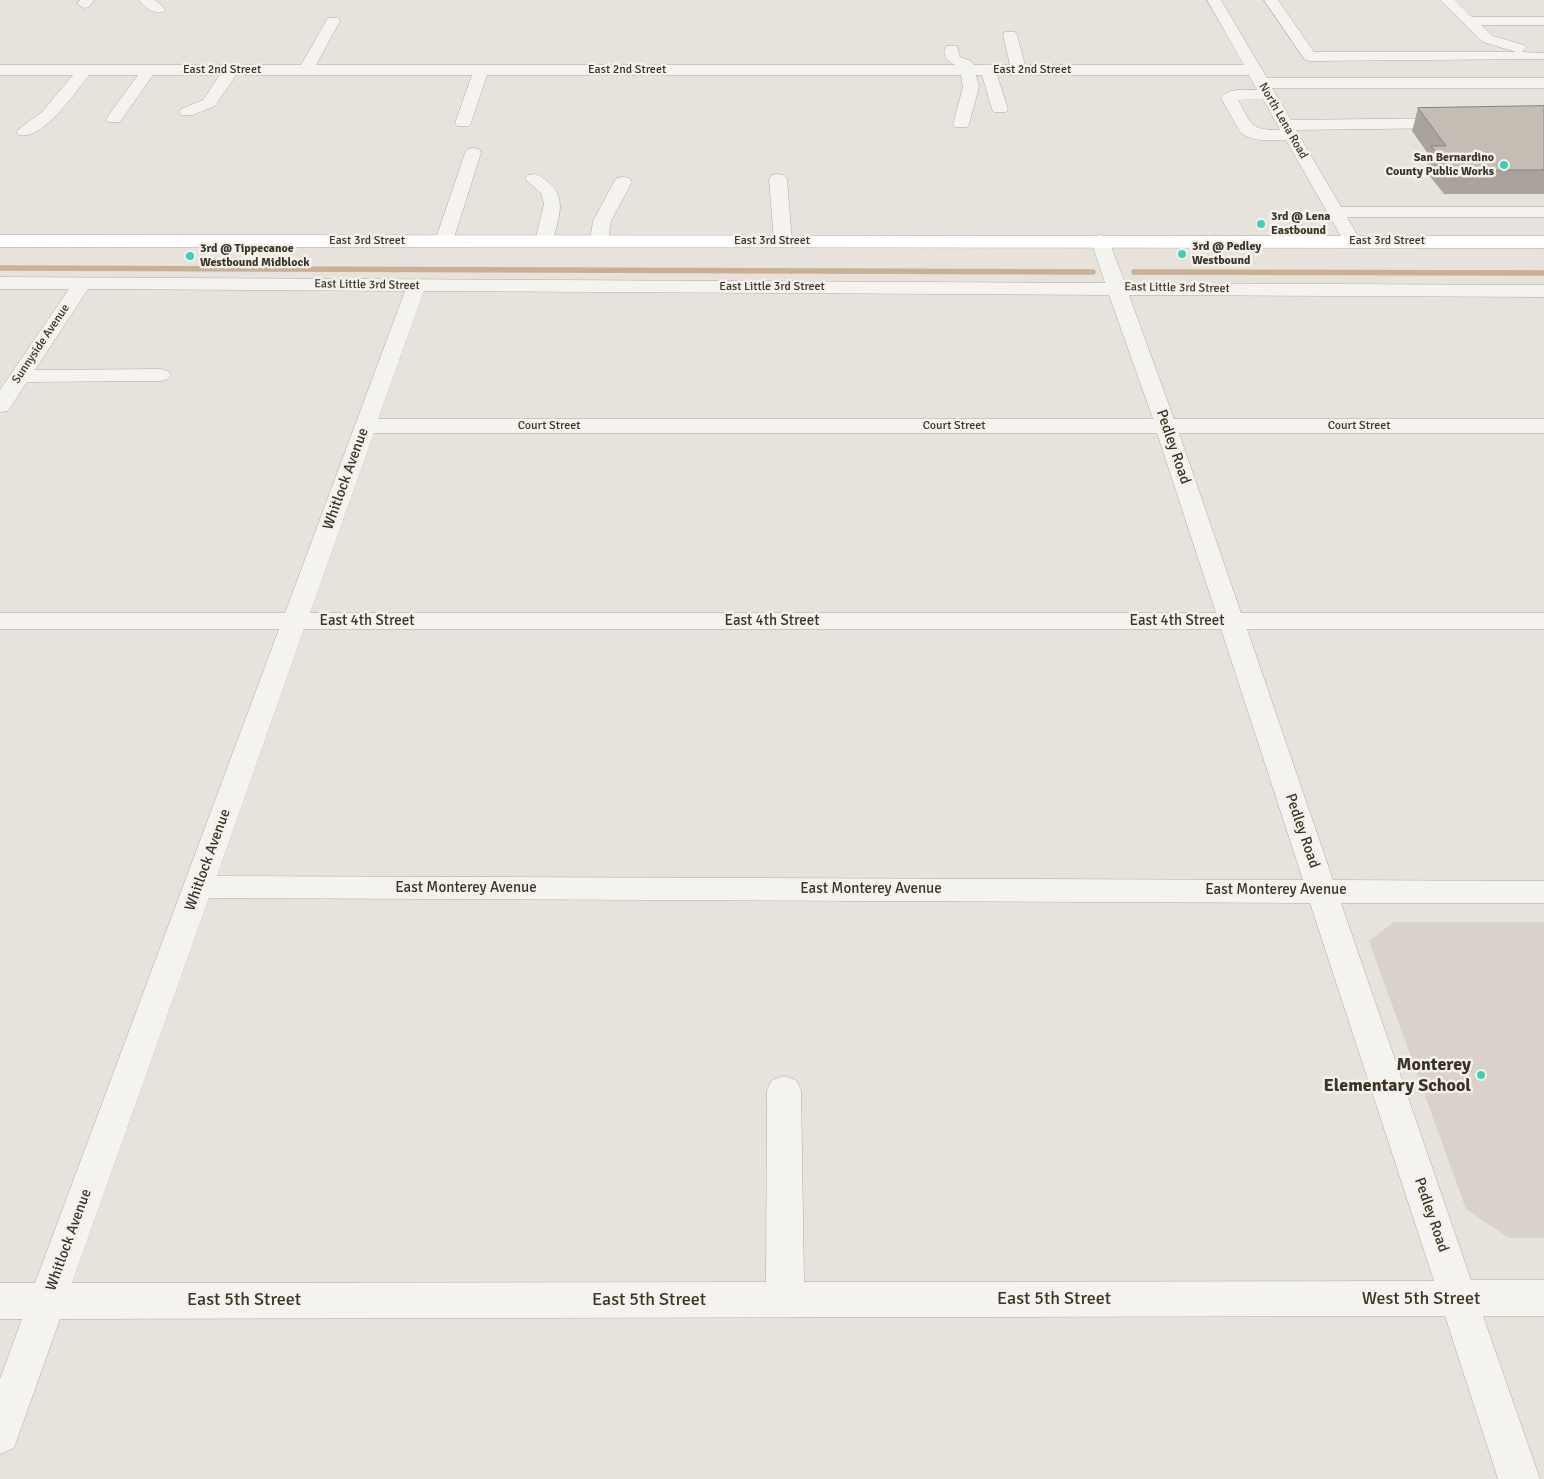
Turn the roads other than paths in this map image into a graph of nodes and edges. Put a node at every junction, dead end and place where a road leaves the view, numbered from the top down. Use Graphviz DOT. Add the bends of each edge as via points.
graph roads {
  1 [pos="146,0"];
  2 [pos="1214,0"];
  3 [pos="1272,0"];
  4 [pos="1447,0"];
  5 [pos="158,9"];
  6 [pos="333,21"];
  7 [pos="1468,21"];
  8 [pos="1544,21"];
  9 [pos="1010,36"];
  10 [pos="1298,39"];
  11 [pos="1318,39"];
  12 [pos="1468,39"];
  13 [pos="1488,39"];
  14 [pos="1542,58"];
  15 [pos="0,70"];
  16 [pos="85,70"];
  17 [pos="149,70"];
  18 [pos="231,70"];
  19 [pos="306,70"];
  20 [pos="481,70"];
  21 [pos="968,70"];
  22 [pos="988,70"];
  23 [pos="1018,70"];
  24 [pos="1260,82"];
  25 [pos="1544,83"];
  26 [pos="1000,109"];
  27 [pos="1311,109"];
  28 [pos="187,112"];
  29 [pos="114,119"];
  30 [pos="463,123"];
  31 [pos="1468,123"];
  32 [pos="961,124"];
  33 [pos="1320,125"];
  34 [pos="1288,130"];
  35 [pos="25,132"];
  36 [pos="473,153"];
  37 [pos="534,179"];
  38 [pos="778,179"];
  39 [pos="623,182"];
  40 [pos="1336,212"];
  41 [pos="1544,212"];
  42 [pos="0,241"];
  43 [pos="444,241"];
  44 [pos="544,241"];
  45 [pos="599,241"];
  46 [pos="783,241"];
  47 [pos="1100,241"];
  48 [pos="1352,241"];
  49 [pos="1544,242"];
  50 [pos="0,283"];
  51 [pos="82,283"];
  52 [pos="416,286"];
  53 [pos="1116,288"];
  54 [pos="1544,291"];
  55 [pos="161,375"];
  56 [pos="20,376"];
  57 [pos="0,406"];
  58 [pos="365,426"];
  59 [pos="1166,426"];
  60 [pos="1544,426"];
  61 [pos="294,620"];
  62 [pos="0,621"];
  63 [pos="1231,621"];
  64 [pos="1544,621"];
  65 [pos="198,887"];
  66 [pos="1322,890"];
  67 [pos="1544,892"];
  68 [pos="784,1090"];
  69 [pos="1458,1298"];
  70 [pos="1544,1298"];
  71 [pos="1298,1299"];
  72 [pos="785,1300"];
  73 [pos="0,1301"];
  74 [pos="46,1301"];
  75 [pos="0,1434"];
  76 [pos="1519,1479"];
  1 -- 5 [label="street"];
  2 -- 24 [label="street, North Lena Road"];
  3 -- 10 [label="street"];
  4 -- 7 [label="street"];
  6 -- 19 [label="street"];
  7 -- 8 [label="street"];
  7 -- 13 [label="street"];
  9 -- 23 [label="street"];
  10 -- 11 [label="street"];
  10 -- 14 [label="street" via="1310,56"];
  12 -- 13 [label="street"];
  13 -- 14 [label="street" via="1527,49"];
  15 -- 16 [label="street, East 2nd Street"];
  16 -- 17 [label="street, East 2nd Street"];
  16 -- 35 [label="street" via="48,115"];
  17 -- 18 [label="street, East 2nd Street"];
  17 -- 29 [label="street"];
  18 -- 19 [label="street, East 2nd Street"];
  18 -- 28 [label="street" via="209,103"];
  19 -- 20 [label="street, East 2nd Street"];
  20 -- 21 [label="street, East 2nd Street" via="950,59"];
  20 -- 30 [label="street"];
  21 -- 22 [label="street, East 2nd Street"];
  21 -- 32 [label="street" via="971,87"];
  22 -- 23 [label="street, East 2nd Street"];
  22 -- 26 [label="street"];
  23 -- 24 [label="street, East 2nd Street"];
  24 -- 25 [label="street"];
  24 -- 34 [label="street, North Lena Road"];
  24 -- 34 [label="street" via="1229,98 1247,130 1259,135"];
  27 -- 33 [label="street"];
  31 -- 33 [label="street"];
  33 -- 34 [label="street"];
  34 -- 40 [label="street, North Lena Road"];
  36 -- 43 [label="street"];
  37 -- 44 [label="street" via="549,191 553,204"];
  38 -- 46 [label="street"];
  39 -- 45 [label="street" via="602,220"];
  40 -- 41 [label="street"];
  40 -- 48 [label="street, North Lena Road"];
  42 -- 43 [label="main road, East 3rd Street"];
  43 -- 44 [label="main road, East 3rd Street"];
  44 -- 45 [label="main road, East 3rd Street"];
  45 -- 46 [label="main road, East 3rd Street"];
  46 -- 47 [label="main road, East 3rd Street"];
  47 -- 48 [label="main road, East 3rd Street"];
  47 -- 53 [label="street, Pedley Road"];
  48 -- 49 [label="main road, East 3rd Street"];
  50 -- 51 [label="street, East Little 3rd Street"];
  51 -- 52 [label="street, East Little 3rd Street"];
  51 -- 56 [label="street, Sunnyside Avenue"];
  52 -- 53 [label="street, East Little 3rd Street"];
  52 -- 58 [label="street, Whitlock Avenue"];
  53 -- 54 [label="street, East Little 3rd Street"];
  53 -- 59 [label="street, Pedley Road"];
  55 -- 56 [label="street"];
  56 -- 57 [label="street, Sunnyside Avenue"];
  58 -- 59 [label="street, Court Street"];
  58 -- 61 [label="street, Whitlock Avenue"];
  59 -- 60 [label="street, Court Street"];
  59 -- 63 [label="street, Pedley Road"];
  61 -- 62 [label="street, East 4th Street"];
  61 -- 63 [label="street, East 4th Street"];
  61 -- 65 [label="street, Whitlock Avenue"];
  63 -- 64 [label="street, East 4th Street"];
  63 -- 66 [label="street, Pedley Road"];
  65 -- 66 [label="street, East Monterey Avenue"];
  65 -- 74 [label="street, Whitlock Avenue"];
  66 -- 67 [label="street, East Monterey Avenue"];
  66 -- 69 [label="street, Pedley Road"];
  68 -- 72 [label="street"];
  69 -- 70 [label="street, West 5th Street"];
  69 -- 71 [label="street, West 5th Street"];
  69 -- 76 [label="street, Pedley Road"];
  71 -- 72 [label="street, East 5th Street"];
  72 -- 74 [label="street, East 5th Street"];
  73 -- 74 [label="street, East 5th Street"];
  74 -- 75 [label="street, Whitlock Avenue"];
}
